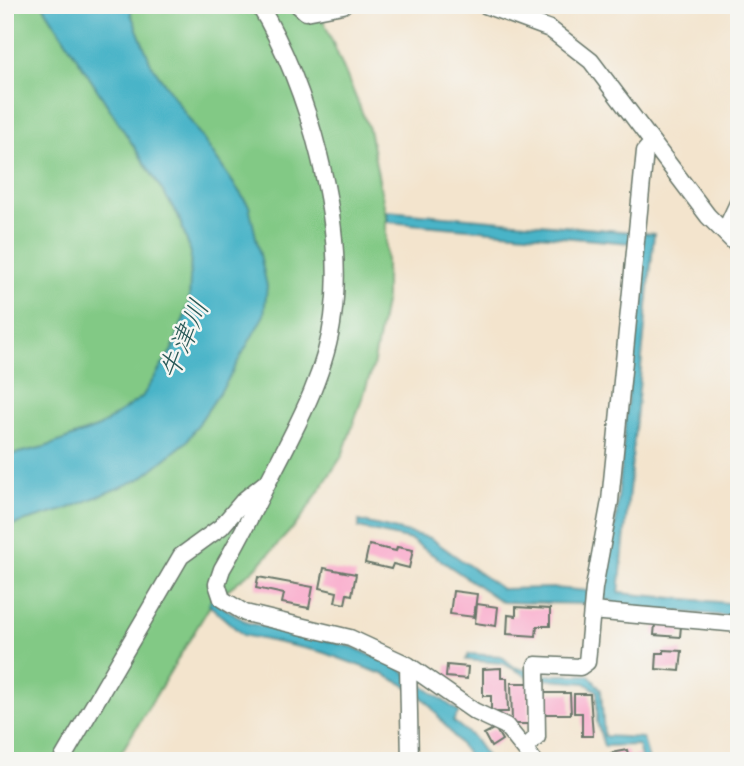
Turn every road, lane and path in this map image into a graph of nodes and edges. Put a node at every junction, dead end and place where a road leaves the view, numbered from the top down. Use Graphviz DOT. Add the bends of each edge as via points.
graph roads {
  1 [pos="259,5"];
  2 [pos="298,5"];
  3 [pos="342,5"];
  4 [pos="485,5"];
  5 [pos="652,143"];
  6 [pos="739,201"];
  7 [pos="725,231"];
  8 [pos="739,247"];
  9 [pos="268,481"];
  10 [pos="592,611"];
  11 [pos="739,624"];
  12 [pos="408,665"];
  13 [pos="530,754"];
  14 [pos="61,761"];
  15 [pos="410,761"];
  1 -- 9 [label="street" via="306,104 326,189 336,275 326,349 299,424"];
  2 -- 3 [label="street" via="306,12"];
  4 -- 5 [label="street" via="550,29 591,61"];
  5 -- 7 [label="street" via="708,216"];
  5 -- 10 [label="street" via="645,151 610,500"];
  6 -- 7 [label="street"];
  7 -- 8 [label="street"];
  9 -- 12 [label="street" via="222,569 217,584 222,599 245,613 351,638"];
  9 -- 14 [label="street" via="244,500 222,527 181,556"];
  10 -- 11 [label="street"];
  10 -- 13 [label="street" via="587,662 580,667 536,665 537,737"];
  12 -- 13 [label="street" via="474,711 506,726"];
  12 -- 15 [label="street"];
}
